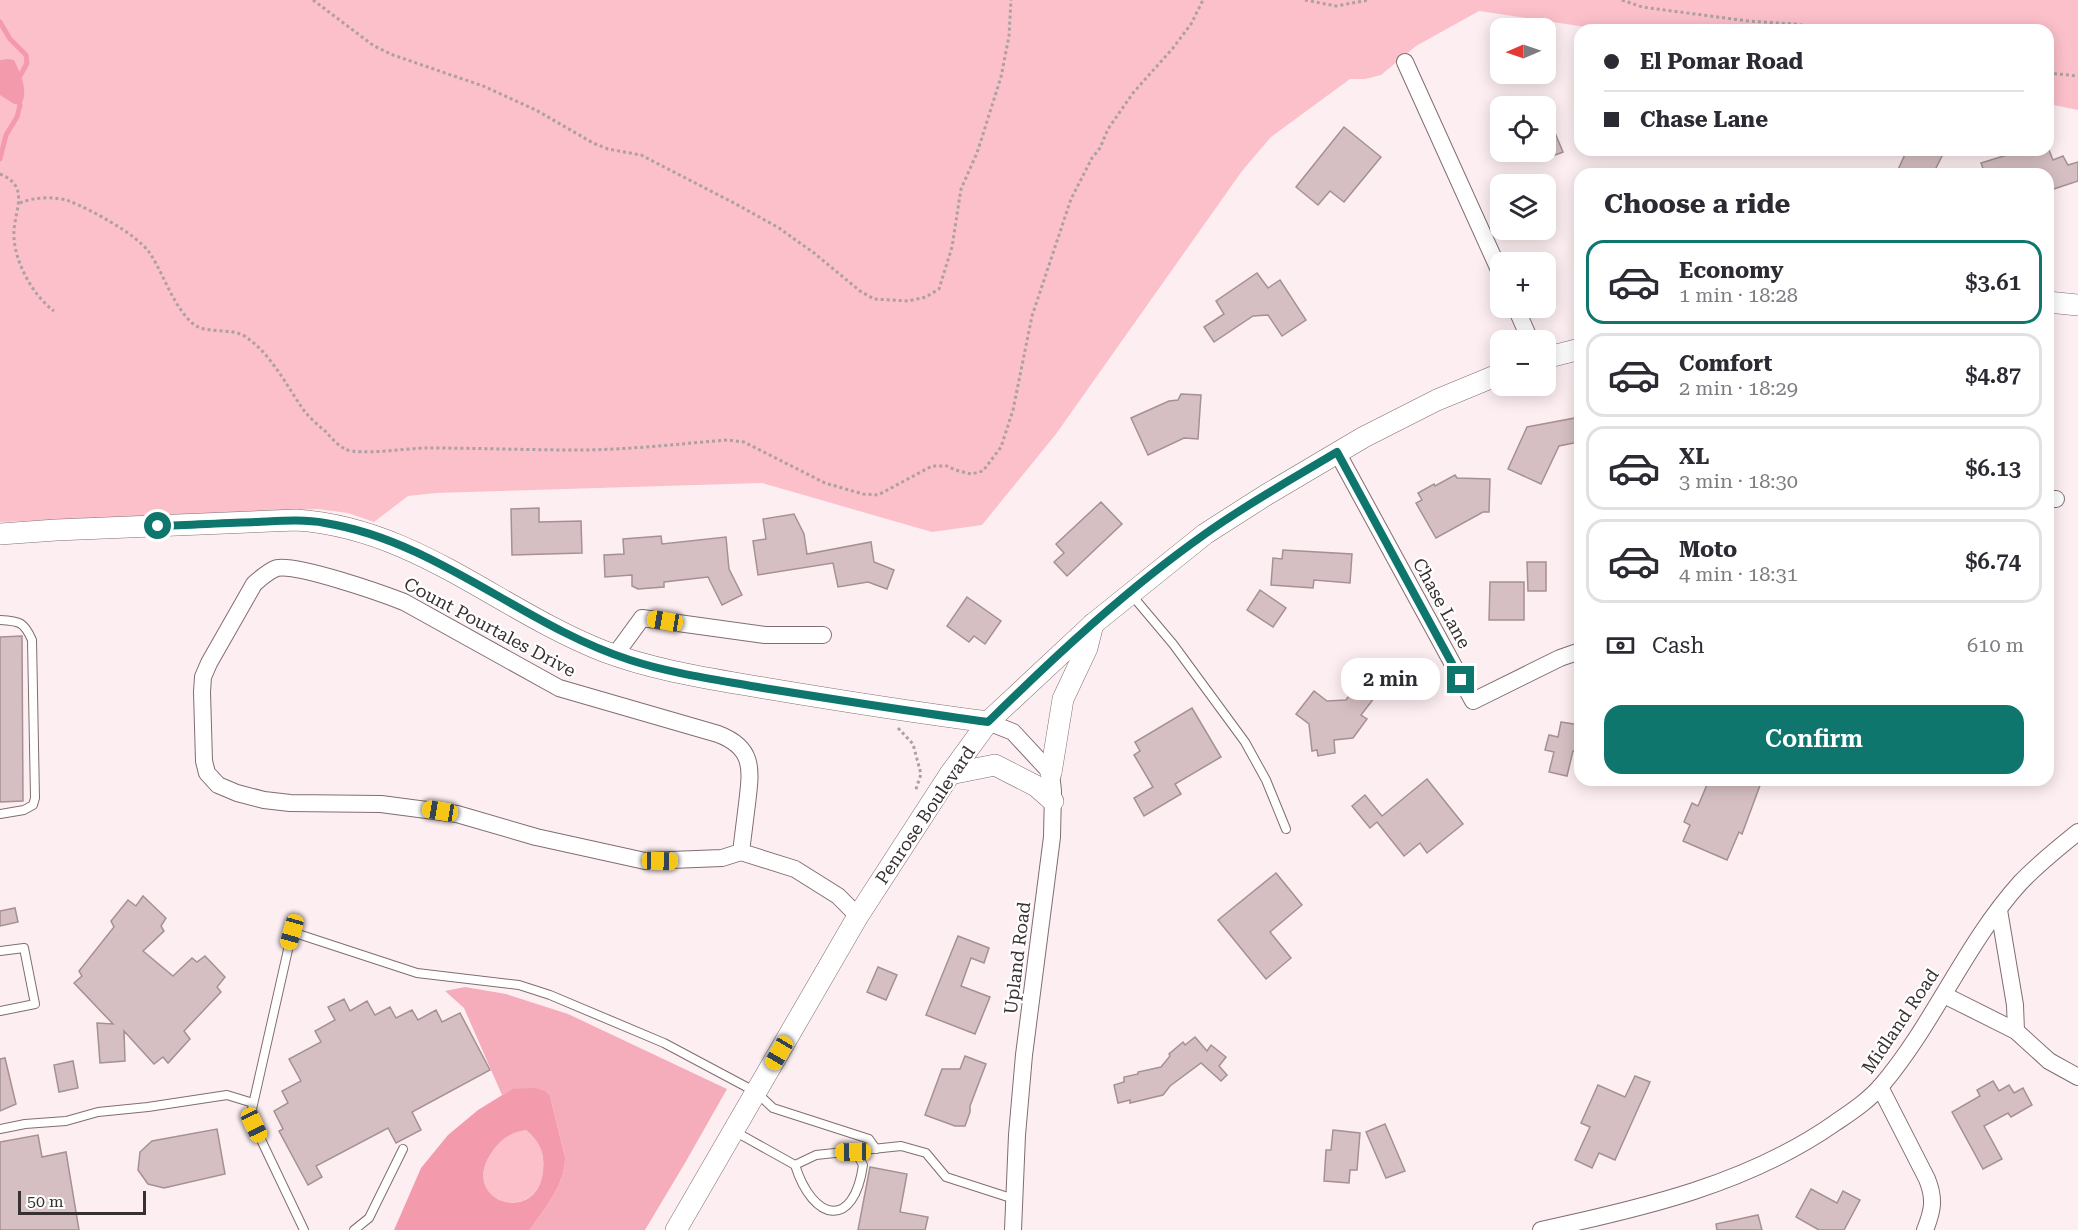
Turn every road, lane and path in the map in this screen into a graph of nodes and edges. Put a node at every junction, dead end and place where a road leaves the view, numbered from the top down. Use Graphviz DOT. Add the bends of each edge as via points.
graph roads {
  1 [pos="313,0"];
  2 [pos="1011,0"];
  3 [pos="1203,0"];
  4 [pos="1305,0"];
  5 [pos="1369,0"];
  6 [pos="1622,0"];
  7 [pos="1794,24"];
  8 [pos="1405,62"];
  9 [pos="2054,74"];
  10 [pos="2078,76"];
  11 [pos="0,174"];
  12 [pos="20,203"];
  13 [pos="1491,252"];
  14 [pos="2054,303"];
  15 [pos="2078,305"];
  16 [pos="54,311"];
  17 [pos="1574,351"];
  18 [pos="1556,355"];
  19 [pos="1490,378"];
  20 [pos="1337,452"];
  21 [pos="0,534"];
  22 [pos="1130,593"];
  23 [pos="0,620"];
  24 [pos="1093,624"];
  25 [pos="823,634"];
  26 [pos="1574,654"];
  27 [pos="615,655"];
  28 [pos="988,722"];
  29 [pos="898,728"];
  30 [pos="1051,773"];
  31 [pos="950,774"];
  32 [pos="914,795"];
  33 [pos="1053,801"];
  34 [pos="0,814"];
  35 [pos="1286,829"];
  36 [pos="2078,832"];
  37 [pos="741,852"];
  38 [pos="1999,910"];
  39 [pos="858,916"];
  40 [pos="0,951"];
  41 [pos="1944,996"];
  42 [pos="0,1011"];
  43 [pos="2016,1031"];
  44 [pos="2078,1077"];
  45 [pos="1880,1087"];
  46 [pos="756,1092"];
  47 [pos="253,1103"];
  48 [pos="0,1129"];
  49 [pos="734,1131"];
  50 [pos="403,1149"];
  51 [pos="876,1149"];
  52 [pos="856,1152"];
  53 [pos="795,1164"];
  54 [pos="1014,1199"];
  55 [pos="304,1230"];
  56 [pos="354,1230"];
  57 [pos="676,1230"];
  58 [pos="1013,1230"];
  59 [pos="1541,1230"];
  60 [pos="1925,1230"];
  1 -- 2 [label="path" via="374,46 483,86 544,114 592,143 641,154 689,179 779,228 874,299 908,301 939,289 952,247 961,189 981,142 1001,77"];
  3 -- 12 [label="path" via="1191,24 1114,120 1071,199 1032,316 1013,410 1001,447 983,471 971,474 932,466 878,495 825,483 744,442 727,440 579,450 346,449 306,413 284,379 245,336 193,324 138,239 68,201"];
  4 -- 5 [label="path" via="1336,6"];
  6 -- 7 [label="path" via="1654,8"];
  8 -- 13 [label="street"];
  9 -- 10 [label="path"];
  11 -- 12 [label="path" via="17,189"];
  12 -- 16 [label="path" via="14,231 18,265"];
  14 -- 15 [label="street"];
  17 -- 18 [label="street"];
  19 -- 20 [label="street, Penrose Boulevard" via="1437,400"];
  20 -- 22 [label="street, Penrose Boulevard" via="1205,534"];
  20 -- 26 [label="street, Chase Lane" via="1473,701"];
  21 -- 27 [label="street" via="296,520 324,522 350,528 441,564 574,638"];
  22 -- 24 [label="street, Penrose Boulevard"];
  22 -- 35 [label="lane" via="1245,742"];
  23 -- 34 [label="lane" via="15,620 26,626 32,640 35,798 33,806"];
  24 -- 28 [label="street, Penrose Boulevard"];
  24 -- 30 [label="street" via="1087,648 1063,699"];
  25 -- 27 [label="street" via="765,636 642,618"];
  27 -- 28 [label="street" via="714,679"];
  28 -- 30 [label="street" via="1013,732"];
  28 -- 31 [label="street, Penrose Boulevard"];
  29 -- 32 [label="path" via="913,744 921,774"];
  30 -- 33 [label="street, Upland Road"];
  31 -- 33 [label="street" via="995,765 1036,786"];
  31 -- 39 [label="street, Penrose Boulevard"];
  33 -- 54 [label="street, Upland Road" via="1052,837 1024,1055"];
  36 -- 38 [label="street, Midland Road" via="2020,883"];
  37 -- 37 [label="street, Count Pourtales Drive" via="751,774 740,746 718,734 559,688 379,592 294,568 278,568 265,574 254,584 203,677 207,773 218,785 237,793 290,803 381,804 457,814 536,837 645,861 722,858"];
  37 -- 39 [label="street, Count Pourtales Drive" via="795,868 838,896"];
  38 -- 41 [label="street, Midland Road"];
  38 -- 43 [label="street"];
  39 -- 46 [label="street, Penrose Boulevard"];
  40 -- 42 [label="lane" via="24,948 35,1004"];
  41 -- 43 [label="street"];
  41 -- 45 [label="street, Midland Road"];
  43 -- 44 [label="street" via="2049,1061"];
  45 -- 59 [label="street, Midland Road" via="1809,1141 1750,1171 1618,1213"];
  45 -- 60 [label="street" via="1933,1195"];
  46 -- 47 [label="lane" via="664,1043 550,995 519,985 417,973 292,932"];
  46 -- 49 [label="street, Penrose Boulevard"];
  46 -- 51 [label="lane" via="773,1108 869,1139"];
  47 -- 48 [label="lane" via="227,1095"];
  47 -- 55 [label="lane" via="254,1125"];
  49 -- 53 [label="lane"];
  49 -- 57 [label="street, Penrose Boulevard"];
  50 -- 56 [label="lane" via="369,1218"];
  51 -- 52 [label="lane"];
  51 -- 54 [label="lane" via="901,1146 926,1153 946,1177"];
  52 -- 53 [label="lane" via="816,1155"];
  52 -- 53 [label="lane" via="863,1165 856,1193 849,1207 832,1213 813,1202 803,1188"];
  54 -- 58 [label="street, Upland Road"];
}
